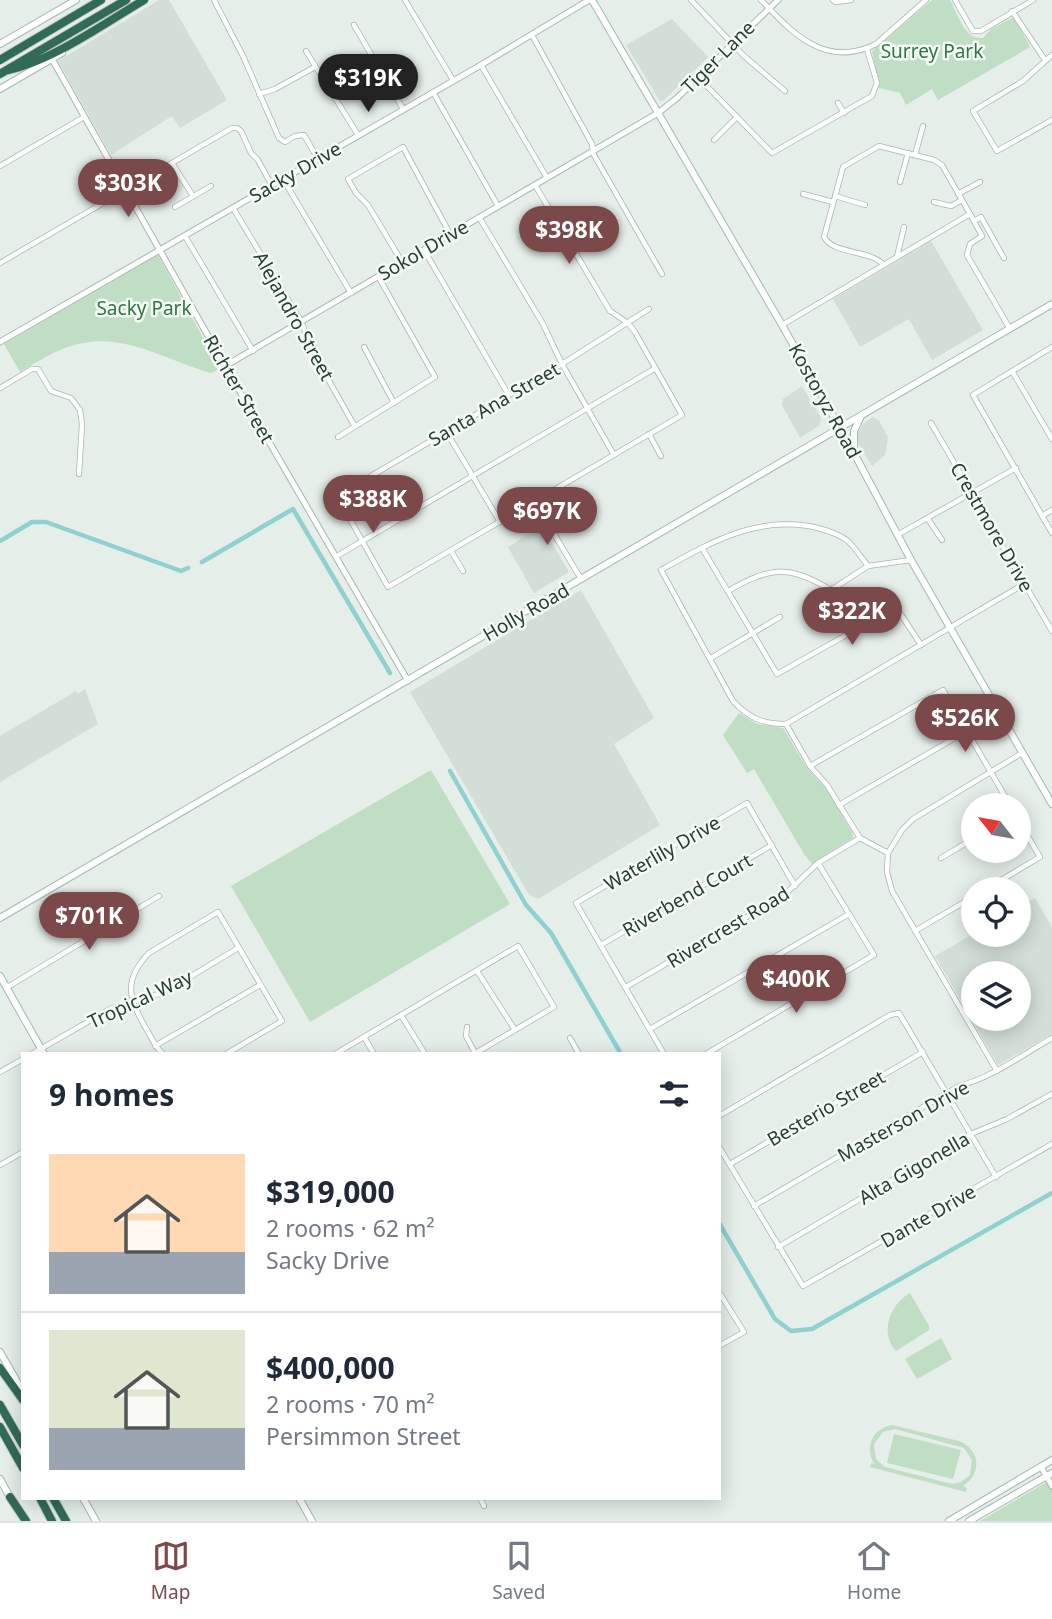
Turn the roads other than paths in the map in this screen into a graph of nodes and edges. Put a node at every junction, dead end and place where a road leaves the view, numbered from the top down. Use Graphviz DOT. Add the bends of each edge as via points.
graph roads {
  1 [pos="76,0"];
  2 [pos="101,0"];
  3 [pos="126,0"];
  4 [pos="144,0"];
  5 [pos="150,0"];
  6 [pos="214,0"];
  7 [pos="405,0"];
  8 [pos="590,0"];
  9 [pos="691,0"];
  10 [pos="761,0"];
  11 [pos="778,0"];
  12 [pos="833,0"];
  13 [pos="851,0"];
  14 [pos="926,0"];
  15 [pos="955,0"];
  16 [pos="1033,0"];
  17 [pos="769,8"];
  18 [pos="1012,11"];
  19 [pos="355,25"];
  20 [pos="532,34"];
  21 [pos="0,44"];
  22 [pos="732,44"];
  23 [pos="867,49"];
  24 [pos="306,51"];
  25 [pos="1052,55"];
  26 [pos="52,59"];
  27 [pos="0,60"];
  28 [pos="1045,60"];
  29 [pos="481,65"];
  30 [pos="315,67"];
  31 [pos="4,72"];
  32 [pos="697,76"];
  33 [pos="453,80"];
  34 [pos="0,89"];
  35 [pos="785,91"];
  36 [pos="432,92"];
  37 [pos="259,94"];
  38 [pos="838,103"];
  39 [pos="403,109"];
  40 [pos="658,113"];
  41 [pos="844,113"];
  42 [pos="84,117"];
  43 [pos="736,118"];
  44 [pos="1052,120"];
  45 [pos="923,126"];
  46 [pos="358,135"];
  47 [pos="714,140"];
  48 [pos="593,151"];
  49 [pos="908,153"];
  50 [pos="915,155"];
  51 [pos="318,159"];
  52 [pos="172,163"];
  53 [pos="0,166"];
  54 [pos="284,178"];
  55 [pos="547,178"];
  56 [pos="980,182"];
  57 [pos="900,183"];
  58 [pos="536,185"];
  59 [pos="211,186"];
  60 [pos="272,186"];
  61 [pos="125,191"];
  62 [pos="803,194"];
  63 [pos="193,196"];
  64 [pos="960,197"];
  65 [pos="834,199"];
  66 [pos="934,202"];
  67 [pos="864,205"];
  68 [pos="498,206"];
  69 [pos="175,207"];
  70 [pos="233,208"];
  71 [pos="970,214"];
  72 [pos="479,217"];
  73 [pos="974,221"];
  74 [pos="904,228"];
  75 [pos="990,233"];
  76 [pos="450,234"];
  77 [pos="185,236"];
  78 [pos="982,236"];
  79 [pos="424,250"];
  80 [pos="160,251"];
  81 [pos="897,258"];
  82 [pos="1004,258"];
  83 [pos="402,262"];
  84 [pos="0,263"];
  85 [pos="884,265"];
  86 [pos="662,274"];
  87 [pos="378,276"];
  88 [pos="351,293"];
  89 [pos="1052,304"];
  90 [pos="649,309"];
  91 [pos="301,321"];
  92 [pos="628,323"];
  93 [pos="782,325"];
  94 [pos="1010,329"];
  95 [pos="0,342"];
  96 [pos="365,347"];
  97 [pos="1052,347"];
  98 [pos="253,351"];
  99 [pos="562,364"];
  100 [pos="225,366"];
  101 [pos="654,369"];
  102 [pos="1012,371"];
  103 [pos="0,388"];
  104 [pos="508,394"];
  105 [pos="394,403"];
  106 [pos="587,408"];
  107 [pos="861,416"];
  108 [pos="932,423"];
  109 [pos="355,425"];
  110 [pos="840,428"];
  111 [pos="446,431"];
  112 [pos="649,434"];
  113 [pos="338,436"];
  114 [pos="1052,439"];
  115 [pos="855,454"];
  116 [pos="614,455"];
  117 [pos="662,456"];
  118 [pos="1016,468"];
  119 [pos="79,474"];
  120 [pos="474,476"];
  121 [pos="974,492"];
  122 [pos="535,502"];
  123 [pos="1052,510"];
  124 [pos="1042,516"];
  125 [pos="928,519"];
  126 [pos="500,522"];
  127 [pos="1052,533"];
  128 [pos="899,534"];
  129 [pos="942,540"];
  130 [pos="362,542"];
  131 [pos="702,548"];
  132 [pos="451,551"];
  133 [pos="337,556"];
  134 [pos="911,561"];
  135 [pos="868,566"];
  136 [pos="463,571"];
  137 [pos="581,580"];
  138 [pos="1024,584"];
  139 [pos="728,591"];
  140 [pos="780,617"];
  141 [pos="950,626"];
  142 [pos="1052,631"];
  143 [pos="752,634"];
  144 [pos="920,645"];
  145 [pos="711,658"];
  146 [pos="408,681"];
  147 [pos="786,724"];
  148 [pos="967,731"];
  149 [pos="1023,753"];
  150 [pos="810,766"];
  151 [pos="991,772"];
  152 [pos="1003,793"];
  153 [pos="1052,804"];
  154 [pos="839,806"];
  155 [pos="860,838"];
  156 [pos="1031,842"];
  157 [pos="772,845"];
  158 [pos="961,846"];
  159 [pos="888,853"];
  160 [pos="941,858"];
  161 [pos="1031,862"];
  162 [pos="818,863"];
  163 [pos="1030,863"];
  164 [pos="1006,877"];
  165 [pos="796,886"];
  166 [pos="159,895"];
  167 [pos="961,904"];
  168 [pos="849,914"];
  169 [pos="0,918"];
  170 [pos="915,931"];
  171 [pos="601,945"];
  172 [pos="239,948"];
  173 [pos="477,971"];
  174 [pos="0,976"];
  175 [pos="260,985"];
  176 [pos="626,987"];
  177 [pos="6,988"];
  178 [pos="132,1002"];
  179 [pos="401,1015"];
  180 [pos="467,1027"];
  181 [pos="650,1029"];
  182 [pos="515,1030"];
  183 [pos="364,1037"];
  184 [pos="570,1038"];
  185 [pos="1052,1038"];
  186 [pos="155,1046"];
  187 [pos="43,1051"];
  188 [pos="161,1052"];
  189 [pos="229,1052"];
  190 [pos="338,1052"];
  191 [pos="373,1052"];
  192 [pos="424,1052"];
  193 [pos="474,1052"];
  194 [pos="477,1052"];
  195 [pos="578,1052"];
  196 [pos="663,1052"];
  197 [pos="709,1052"];
  198 [pos="923,1052"];
  199 [pos="21,1060"];
  200 [pos="997,1071"];
  201 [pos="0,1072"];
  202 [pos="947,1094"];
  203 [pos="1052,1094"];
  204 [pos="721,1115"];
  205 [pos="971,1134"];
  206 [pos="1052,1144"];
  207 [pos="721,1150"];
  208 [pos="21,1153"];
  209 [pos="730,1164"];
  210 [pos="0,1166"];
  211 [pos="996,1177"];
  212 [pos="754,1206"];
  213 [pos="778,1247"];
  214 [pos="721,1295"];
  215 [pos="721,1345"];
  216 [pos="0,1352"];
  217 [pos="0,1368"];
  218 [pos="21,1389"];
  219 [pos="21,1397"];
  220 [pos="0,1405"];
  221 [pos="0,1427"];
  222 [pos="21,1442"];
  223 [pos="1052,1460"];
  224 [pos="21,1464"];
  225 [pos="1041,1467"];
  226 [pos="1049,1474"];
  227 [pos="0,1479"];
  228 [pos="1052,1486"];
  229 [pos="10,1497"];
  230 [pos="41,1500"];
  231 [pos="54,1500"];
  232 [pos="84,1500"];
  233 [pos="300,1500"];
  234 [pos="481,1500"];
  235 [pos="484,1506"];
  236 [pos="25,1521"];
  237 [pos="52,1521"];
  238 [pos="66,1521"];
  239 [pos="96,1521"];
  240 [pos="312,1521"];
  241 [pos="948,1521"];
  242 [pos="969,1521"];
  1 -- 21 [label="main road"];
  2 -- 27 [label="highway"];
  3 -- 31 [label="highway"];
  4 -- 31 [label="highway" via="47,55"];
  5 -- 26 [label="main road"];
  6 -- 37 [label="street"];
  7 -- 33 [label="street"];
  8 -- 20 [label="street, Sacky Drive"];
  8 -- 40 [label="main road, Kostoryz Road"];
  9 -- 22 [label="street"];
  10 -- 17 [label="street"];
  11 -- 17 [label="street, Tiger Lane"];
  12 -- 13 [label="street"];
  14 -- 23 [label="street"];
  15 -- 18 [label="street" via="973,31 981,31"];
  16 -- 18 [label="street"];
  17 -- 22 [label="street, Tiger Lane"];
  17 -- 23 [label="street" via="793,33 814,46 837,53"];
  18 -- 28 [label="street"];
  19 -- 39 [label="street"];
  20 -- 29 [label="street, Sacky Drive"];
  20 -- 48 [label="street"];
  22 -- 32 [label="street, Tiger Lane"];
  22 -- 35 [label="street"];
  23 -- 41 [label="street" via="877,88"];
  24 -- 30 [label="street"];
  25 -- 28 [label="street"];
  26 -- 34 [label="main road"];
  26 -- 42 [label="street, Richter Street"];
  28 -- 44 [label="street" via="1023,81 973,111 997,151"];
  29 -- 33 [label="street, Sacky Drive"];
  29 -- 55 [label="street"];
  30 -- 37 [label="street"];
  30 -- 46 [label="street"];
  32 -- 40 [label="street, Tiger Lane"];
  32 -- 43 [label="street"];
  33 -- 36 [label="street, Sacky Drive"];
  36 -- 39 [label="street, Sacky Drive"];
  36 -- 68 [label="street"];
  37 -- 51 [label="street" via="282,141 304,135"];
  38 -- 41 [label="street"];
  39 -- 46 [label="street, Sacky Drive"];
  40 -- 48 [label="street, Sokol Drive"];
  40 -- 93 [label="main road, Kostoryz Road"];
  41 -- 43 [label="street" via="772,153"];
  42 -- 53 [label="street"];
  42 -- 61 [label="street, Richter Street"];
  43 -- 47 [label="street"];
  45 -- 50 [label="street"];
  46 -- 51 [label="street, Sacky Drive"];
  48 -- 55 [label="street, Sokol Drive"];
  48 -- 86 [label="street"];
  49 -- 50 [label="street"];
  49 -- 57 [label="street"];
  49 -- 65 [label="street" via="873,148 844,167"];
  50 -- 64 [label="street" via="942,166"];
  51 -- 54 [label="street, Sacky Drive"];
  52 -- 60 [label="street" via="237,128"];
  52 -- 61 [label="street"];
  52 -- 63 [label="street"];
  54 -- 60 [label="street, Sacky Drive"];
  54 -- 88 [label="street"];
  55 -- 58 [label="street, Sokol Drive"];
  56 -- 64 [label="street"];
  58 -- 68 [label="street, Sokol Drive"];
  58 -- 92 [label="street" via="610,311"];
  59 -- 63 [label="street"];
  60 -- 70 [label="street, Sacky Drive"];
  61 -- 80 [label="street, Richter Street"];
  61 -- 84 [label="street"];
  62 -- 65 [label="street"];
  63 -- 69 [label="street"];
  64 -- 66 [label="street" via="951,206"];
  64 -- 71 [label="street"];
  65 -- 67 [label="street"];
  65 -- 85 [label="street" via="825,233 828,243 878,258"];
  68 -- 72 [label="street, Sokol Drive"];
  70 -- 77 [label="street, Sacky Drive"];
  70 -- 91 [label="street, Alejandro Street"];
  71 -- 73 [label="street"];
  71 -- 81 [label="street"];
  72 -- 76 [label="street, Sokol Drive"];
  72 -- 99 [label="street"];
  73 -- 75 [label="street" via="981,217"];
  73 -- 78 [label="street"];
  74 -- 81 [label="street"];
  75 -- 78 [label="street"];
  75 -- 82 [label="street"];
  76 -- 79 [label="street, Sokol Drive"];
  76 -- 83 [label="street" via="403,148 348,179"];
  77 -- 80 [label="street, Sacky Drive"];
  77 -- 98 [label="street"];
  78 -- 94 [label="street" via="970,244 967,255"];
  79 -- 83 [label="street, Sokol Drive"];
  79 -- 104 [label="street"];
  80 -- 95 [label="street, Sacky Drive"];
  80 -- 100 [label="street, Richter Street"];
  81 -- 85 [label="street"];
  83 -- 87 [label="street, Sokol Drive"];
  85 -- 93 [label="street"];
  87 -- 88 [label="street, Sokol Drive"];
  87 -- 105 [label="street" via="435,377"];
  88 -- 91 [label="street, Sokol Drive"];
  89 -- 94 [label="main road, Holly Road"];
  90 -- 92 [label="street, Santa Ana Street"];
  91 -- 98 [label="street, Sokol Drive"];
  91 -- 109 [label="street, Alejandro Street" via="315,356"];
  92 -- 99 [label="street, Santa Ana Street"];
  92 -- 101 [label="street"];
  93 -- 110 [label="main road, Kostoryz Road"];
  94 -- 107 [label="main road, Holly Road"];
  96 -- 105 [label="street"];
  97 -- 102 [label="street"];
  98 -- 100 [label="street, Sokol Drive"];
  99 -- 104 [label="street, Santa Ana Street"];
  99 -- 106 [label="street"];
  100 -- 133 [label="street, Richter Street"];
  101 -- 106 [label="street"];
  101 -- 112 [label="street" via="682,415"];
  102 -- 114 [label="street"];
  102 -- 118 [label="street" via="973,395"];
  103 -- 119 [label="street" via="38,369 51,391 71,398 80,410 82,424"];
  104 -- 111 [label="street, Santa Ana Street"];
  105 -- 109 [label="street"];
  106 -- 116 [label="street"];
  106 -- 120 [label="street"];
  107 -- 110 [label="main road, Holly Road"];
  107 -- 115 [label="main road" via="853,434"];
  108 -- 121 [label="street, Crestmore Drive"];
  109 -- 113 [label="street"];
  110 -- 115 [label="main road, Kostoryz Road"];
  110 -- 137 [label="main road, Holly Road"];
  111 -- 120 [label="street"];
  111 -- 130 [label="street, Santa Ana Street" via="337,496"];
  112 -- 116 [label="street"];
  112 -- 117 [label="street"];
  115 -- 128 [label="main road, Kostoryz Road"];
  116 -- 122 [label="street"];
  118 -- 121 [label="street"];
  118 -- 124 [label="street"];
  120 -- 126 [label="street"];
  120 -- 130 [label="street"];
  121 -- 125 [label="street"];
  121 -- 138 [label="street, Crestmore Drive"];
  122 -- 126 [label="street"];
  122 -- 137 [label="street"];
  123 -- 124 [label="street"];
  124 -- 127 [label="street"];
  125 -- 128 [label="street"];
  125 -- 129 [label="street"];
  126 -- 132 [label="street"];
  128 -- 134 [label="main road, Kostoryz Road"];
  130 -- 132 [label="street" via="388,587"];
  130 -- 133 [label="street"];
  131 -- 135 [label="street" via="769,524 803,524 832,531 848,541"];
  131 -- 139 [label="street"];
  131 -- 145 [label="street" via="661,570"];
  132 -- 136 [label="street"];
  133 -- 146 [label="street, Richter Street"];
  134 -- 135 [label="street"];
  134 -- 141 [label="main road, Kostoryz Road"];
  135 -- 139 [label="street" via="831,590 793,570 751,578"];
  137 -- 146 [label="main road, Holly Road"];
  138 -- 141 [label="street"];
  138 -- 142 [label="street, Crestmore Drive"];
  139 -- 143 [label="street"];
  140 -- 143 [label="street"];
  141 -- 144 [label="street"];
  141 -- 149 [label="main road, Kostoryz Road"];
  143 -- 144 [label="street" via="777,674 896,607"];
  143 -- 145 [label="street"];
  144 -- 147 [label="street"];
  145 -- 147 [label="street" via="743,712 765,723"];
  146 -- 169 [label="main road, Holly Road"];
  147 -- 150 [label="street"];
  148 -- 150 [label="street" via="943,690"];
  148 -- 151 [label="street"];
  148 -- 154 [label="street"];
  149 -- 151 [label="street"];
  149 -- 153 [label="main road, Kostoryz Road"];
  150 -- 154 [label="street"];
  151 -- 152 [label="street"];
  151 -- 159 [label="street" via="913,819"];
  154 -- 155 [label="street"];
  155 -- 159 [label="street"];
  155 -- 162 [label="street, Rivercrest Road"];
  156 -- 161 [label="street" via="1040,857"];
  157 -- 165 [label="street"];
  157 -- 171 [label="street, Riverbend Court"];
  157 -- 171 [label="street, Waterlily Drive" via="747,803 576,903"];
  158 -- 160 [label="street"];
  159 -- 170 [label="street" via="888,881"];
  162 -- 165 [label="street, Rivercrest Road"];
  162 -- 168 [label="street"];
  163 -- 164 [label="street"];
  165 -- 176 [label="street, Rivercrest Road"];
  166 -- 177 [label="street"];
  167 -- 170 [label="street"];
  168 -- 181 [label="street"];
  168 -- 197 [label="street" via="874,955"];
  170 -- 200 [label="street"];
  171 -- 176 [label="street"];
  172 -- 175 [label="street"];
  172 -- 178 [label="street, Tropical Way" via="165,992"];
  172 -- 178 [label="street" via="218,912 141,961 131,981"];
  173 -- 179 [label="street"];
  173 -- 182 [label="street"];
  173 -- 182 [label="street" via="518,946 554,1007"];
  174 -- 177 [label="main road"];
  175 -- 186 [label="street"];
  175 -- 189 [label="street" via="282,1021"];
  176 -- 181 [label="street"];
  177 -- 187 [label="main road"];
  178 -- 186 [label="street"];
  178 -- 187 [label="street, Tropical Way" via="110,1009"];
  179 -- 183 [label="street"];
  179 -- 192 [label="street"];
  180 -- 193 [label="street" via="466,1036"];
  181 -- 196 [label="street"];
  182 -- 194 [label="street"];
  183 -- 190 [label="street"];
  183 -- 191 [label="street"];
  184 -- 195 [label="street"];
  185 -- 200 [label="street, Masterson Drive"];
  186 -- 188 [label="street"];
  198 -- 202 [label="street"];
  198 -- 204 [label="street" via="899,1013 890,1015"];
  198 -- 209 [label="street, Besterio Street"];
  199 -- 201 [label="street"];
  200 -- 202 [label="street, Masterson Drive"];
  202 -- 205 [label="street"];
  202 -- 212 [label="street, Masterson Drive"];
  203 -- 205 [label="street, Alta Gigonella"];
  205 -- 211 [label="street"];
  205 -- 213 [label="street, Alta Gigonella"];
  206 -- 211 [label="street, Dante Drive"];
  207 -- 209 [label="street"];
  208 -- 210 [label="street"];
  209 -- 212 [label="street"];
  211 -- 213 [label="street, Dante Drive" via="803,1286"];
  212 -- 213 [label="street"];
  214 -- 215 [label="street" via="744,1332"];
  216 -- 218 [label="main road"];
  217 -- 219 [label="highway"];
  220 -- 222 [label="highway"];
  221 -- 224 [label="highway"];
  223 -- 225 [label="main road"];
  225 -- 226 [label="street"];
  225 -- 241 [label="main road"];
  226 -- 228 [label="street"];
  226 -- 242 [label="main road"];
  227 -- 229 [label="main road"];
  229 -- 236 [label="highway"];
  230 -- 237 [label="highway"];
  231 -- 238 [label="highway"];
  232 -- 239 [label="main road"];
  233 -- 240 [label="main road"];
  234 -- 235 [label="street"];
}
